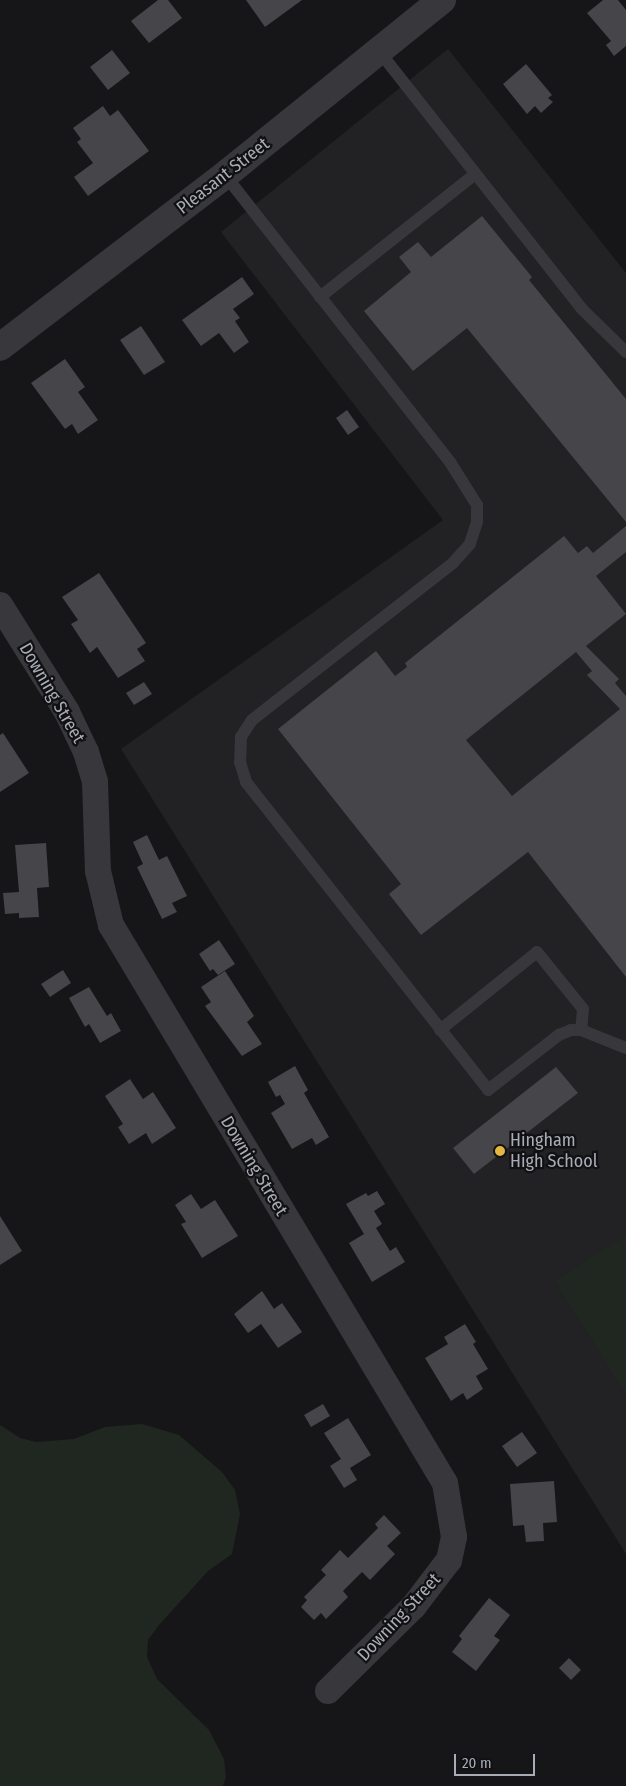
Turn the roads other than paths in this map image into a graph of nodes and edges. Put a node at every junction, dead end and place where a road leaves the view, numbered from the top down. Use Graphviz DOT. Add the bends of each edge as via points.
graph roads {
  1 [pos="442,0"];
  2 [pos="379,51"];
  3 [pos="225,175"];
  4 [pos="474,175"];
  5 [pos="320,297"];
  6 [pos="0,347"];
  7 [pos="626,352"];
  8 [pos="0,605"];
  9 [pos="440,1030"];
  10 [pos="580,1030"];
  11 [pos="626,1048"];
  12 [pos="328,1691"];
  1 -- 2 [label="street, Pleasant Street"];
  2 -- 3 [label="street, Pleasant Street"];
  2 -- 4 [label="lane"];
  3 -- 5 [label="lane"];
  3 -- 6 [label="street, Pleasant Street"];
  4 -- 5 [label="lane"];
  4 -- 7 [label="lane" via="581,308"];
  5 -- 9 [label="lane" via="467,486 477,505 477,522 470,544 453,563 252,720 241,737 240,762 246,782 256,797"];
  8 -- 12 [label="street, Downing Street" via="67,712 86,752 95,782 98,871 111,924 445,1482 454,1537 449,1560 414,1606"];
  9 -- 10 [label="lane" via="488,1090 560,1035"];
  9 -- 10 [label="lane" via="537,952 583,1009"];
  10 -- 11 [label="lane"];
}
